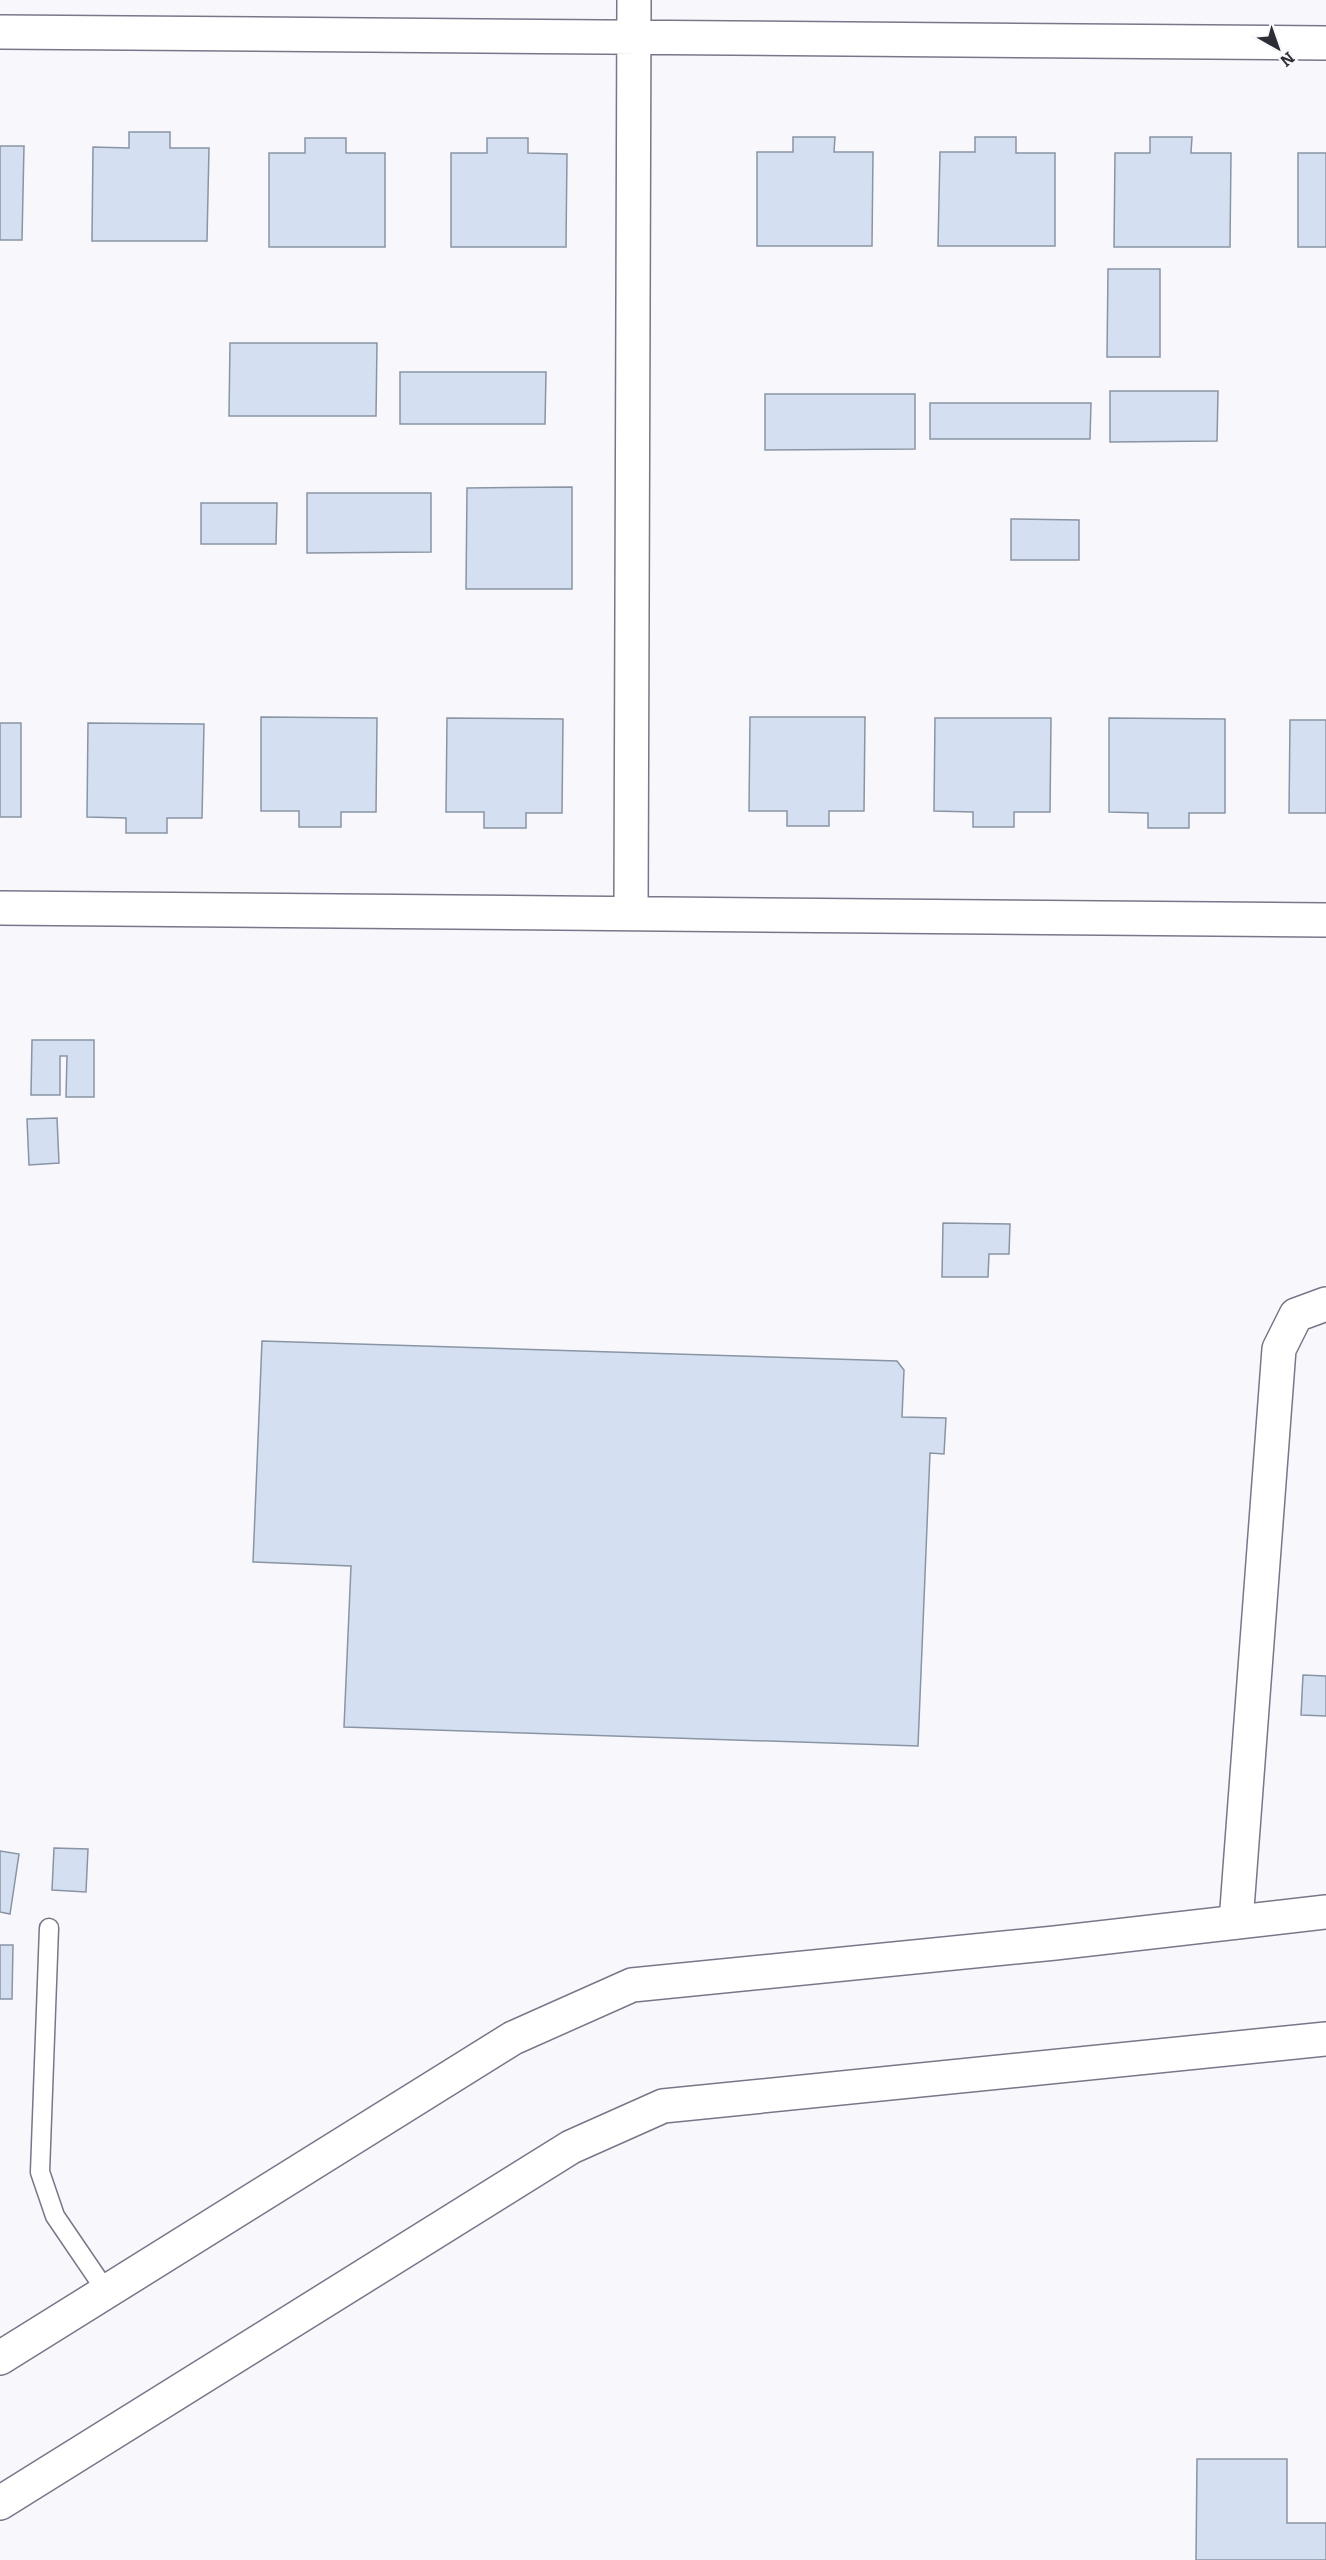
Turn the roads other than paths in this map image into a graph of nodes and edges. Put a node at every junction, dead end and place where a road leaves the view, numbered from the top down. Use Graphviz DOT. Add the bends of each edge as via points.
graph roads {
  1 [pos="634,0"];
  2 [pos="0,32"];
  3 [pos="634,37"];
  4 [pos="1326,43"];
  5 [pos="0,908"];
  6 [pos="630,914"];
  7 [pos="1326,920"];
  8 [pos="1326,1304"];
  9 [pos="1326,1912"];
  10 [pos="1236,1922"];
  11 [pos="49,1928"];
  12 [pos="1326,2039"];
  13 [pos="106,2291"];
  14 [pos="0,2358"];
  15 [pos="0,2504"];
  1 -- 3 [label="street"];
  2 -- 3 [label="street"];
  3 -- 4 [label="street"];
  3 -- 6 [label="street"];
  5 -- 6 [label="street"];
  6 -- 7 [label="street"];
  8 -- 10 [label="street" via="1296,1316 1279,1349"];
  9 -- 10 [label="street"];
  10 -- 13 [label="street" via="632,1985 513,2038"];
  11 -- 13 [label="lane" via="40,2172 55,2216"];
  12 -- 15 [label="street" via="663,2106 571,2147"];
  13 -- 14 [label="street"];
}
